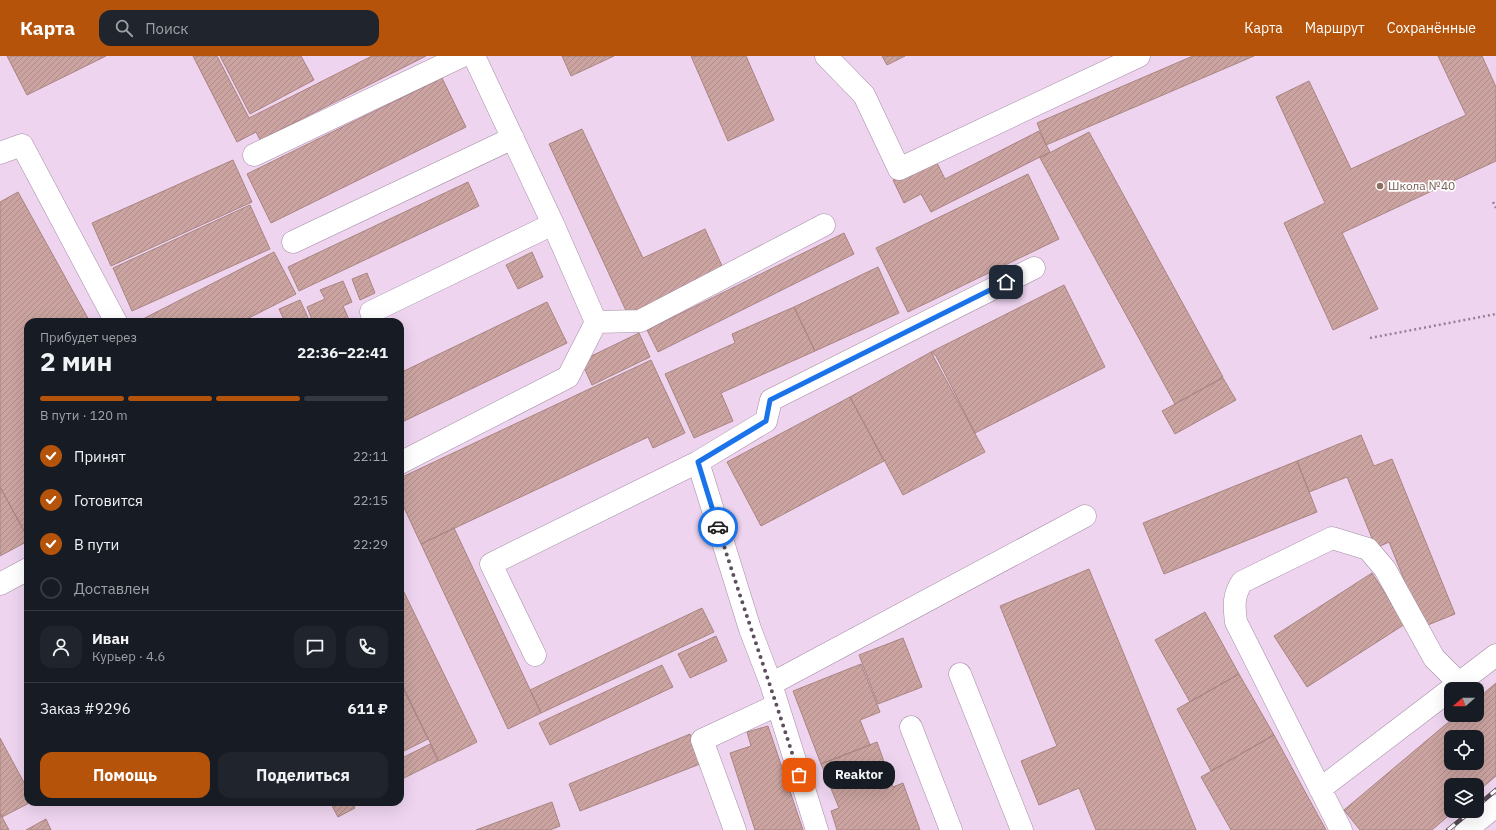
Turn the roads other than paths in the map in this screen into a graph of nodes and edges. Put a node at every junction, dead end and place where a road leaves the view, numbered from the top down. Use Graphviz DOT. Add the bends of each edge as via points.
graph roads {
  1 [pos="462,56"];
  2 [pos="474,56"];
  3 [pos="826,56"];
  4 [pos="1139,56"];
  5 [pos="513,138"];
  6 [pos="0,153"];
  7 [pos="254,155"];
  8 [pos="553,224"];
  9 [pos="824,225"];
  10 [pos="293,242"];
  11 [pos="1034,268"];
  12 [pos="371,312"];
  13 [pos="114,318"];
  14 [pos="596,322"];
  15 [pos="404,461"];
  16 [pos="698,462"];
  17 [pos="1086,516"];
  18 [pos="24,571"];
  19 [pos="0,584"];
  20 [pos="1496,654"];
  21 [pos="535,656"];
  22 [pos="960,674"];
  23 [pos="1458,682"];
  24 [pos="1460,682"];
  25 [pos="771,684"];
  26 [pos="1444,694"];
  27 [pos="777,705"];
  28 [pos="911,727"];
  29 [pos="1320,789"];
  30 [pos="1496,806"];
  31 [pos="735,830"];
  32 [pos="817,830"];
  33 [pos="951,830"];
  34 [pos="1022,830"];
  35 [pos="1341,830"];
  36 [pos="1466,830"];
  1 -- 7 [label="street"];
  2 -- 5 [label="street"];
  3 -- 4 [label="street" via="864,95 899,169"];
  5 -- 8 [label="street"];
  5 -- 10 [label="street"];
  6 -- 13 [label="street" via="22,145"];
  8 -- 12 [label="street"];
  8 -- 14 [label="street"];
  9 -- 14 [label="street" via="640,321"];
  11 -- 16 [label="street" via="770,400 766,421"];
  14 -- 15 [label="street" via="568,377"];
  16 -- 21 [label="street" via="491,564"];
  16 -- 25 [label="street" via="750,629"];
  17 -- 25 [label="street"];
  18 -- 19 [label="street"];
  20 -- 24 [label="street"];
  22 -- 34 [label="street"];
  23 -- 29 [label="street" via="1434,658 1385,569 1368,549 1332,538 1242,582 1233,603 1236,622"];
  25 -- 27 [label="street"];
  26 -- 29 [label="street"];
  27 -- 31 [label="street" via="702,740"];
  27 -- 32 [label="street"];
  28 -- 33 [label="street"];
  29 -- 35 [label="street"];
  30 -- 36 [label="street"];
}
